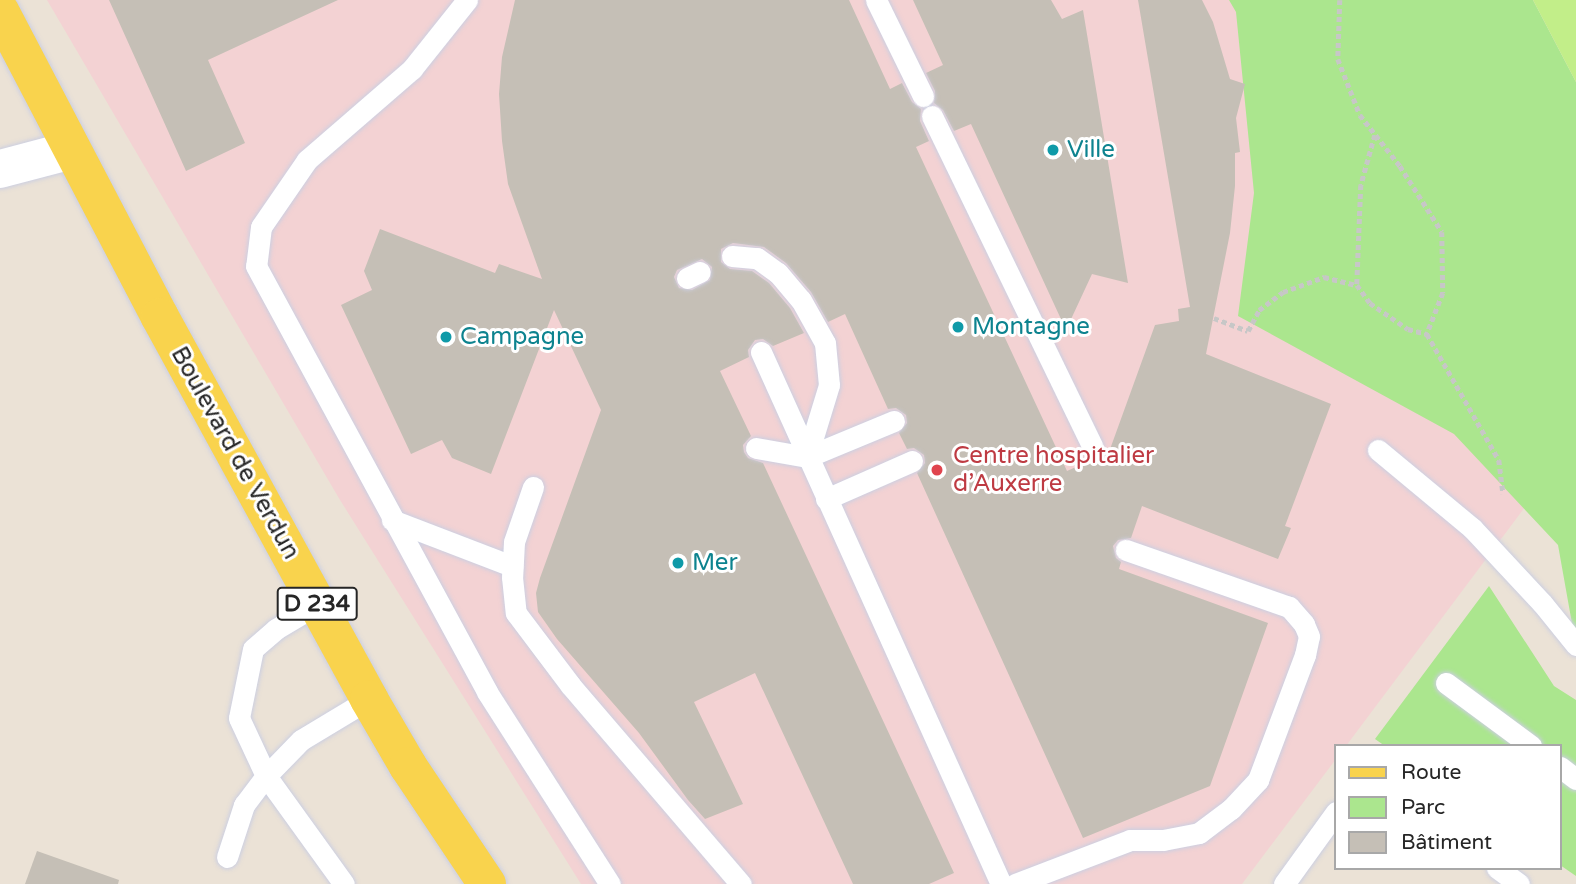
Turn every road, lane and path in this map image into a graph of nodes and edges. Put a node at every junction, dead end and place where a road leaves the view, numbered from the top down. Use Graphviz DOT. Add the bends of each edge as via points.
graph roads {
  1 [pos="467,0"];
  2 [pos="876,0"];
  3 [pos="1339,0"];
  4 [pos="0,11"];
  5 [pos="923,96"];
  6 [pos="932,116"];
  7 [pos="1376,134"];
  8 [pos="72,150"];
  9 [pos="0,169"];
  10 [pos="733,256"];
  11 [pos="1357,285"];
  12 [pos="1214,318"];
  13 [pos="1427,334"];
  14 [pos="761,352"];
  15 [pos="894,421"];
  16 [pos="1092,446"];
  17 [pos="756,448"];
  18 [pos="1378,450"];
  19 [pos="807,457"];
  20 [pos="912,461"];
  21 [pos="533,487"];
  22 [pos="1503,494"];
  23 [pos="826,499"];
  24 [pos="392,520"];
  25 [pos="1126,550"];
  26 [pos="512,566"];
  27 [pos="317,604"];
  28 [pos="1576,645"];
  29 [pos="1446,683"];
  30 [pos="369,699"];
  31 [pos="1528,744"];
  32 [pos="266,776"];
  33 [pos="1334,815"];
  34 [pos="227,857"];
  35 [pos="1500,870"];
  36 [pos="344,884"];
  37 [pos="487,884"];
  38 [pos="610,884"];
  39 [pos="741,884"];
  40 [pos="1002,884"];
  41 [pos="1015,884"];
  42 [pos="1284,884"];
  43 [pos="1519,884"];
  1 -- 24 [label="lane" via="412,69 307,160 261,227 256,266"];
  2 -- 5 [label="lane"];
  3 -- 7 [label="path" via="1338,59 1360,115"];
  4 -- 8 [label="main road, Boulevard de Verdun / D 234"];
  6 -- 16 [label="lane"];
  7 -- 11 [label="path" via="1361,185"];
  7 -- 13 [label="path" via="1442,232 1443,293"];
  8 -- 9 [label="street"];
  8 -- 27 [label="main road, Boulevard de Verdun / D 234"];
  10 -- 19 [label="lane" via="757,258 778,274 801,300 825,343 829,385"];
  11 -- 12 [label="path" via="1324,277 1283,292 1259,310 1248,331"];
  11 -- 13 [label="path" via="1370,303 1408,329"];
  13 -- 22 [label="path" via="1499,460"];
  14 -- 19 [label="lane"];
  15 -- 19 [label="lane"];
  17 -- 19 [label="lane"];
  18 -- 28 [label="lane" via="1472,528"];
  19 -- 23 [label="lane"];
  20 -- 23 [label="lane"];
  21 -- 26 [label="lane" via="514,542"];
  23 -- 40 [label="lane"];
  24 -- 26 [label="lane"];
  24 -- 38 [label="lane" via="487,692"];
  25 -- 41 [label="lane" via="1289,607 1309,636 1304,655 1258,780 1231,809 1199,833 1130,840"];
  26 -- 39 [label="lane" via="516,613 603,707"];
  27 -- 30 [label="main road, Boulevard de Verdun / D 234"];
  27 -- 32 [label="lane" via="253,649 239,718"];
  29 -- 31 [label="lane"];
  30 -- 32 [label="lane" via="301,740"];
  30 -- 37 [label="main road, Boulevard de Verdun / D 234"];
  32 -- 34 [label="lane" via="244,805"];
  32 -- 36 [label="lane"];
  33 -- 42 [label="lane"];
  35 -- 43 [label="lane"];
}
